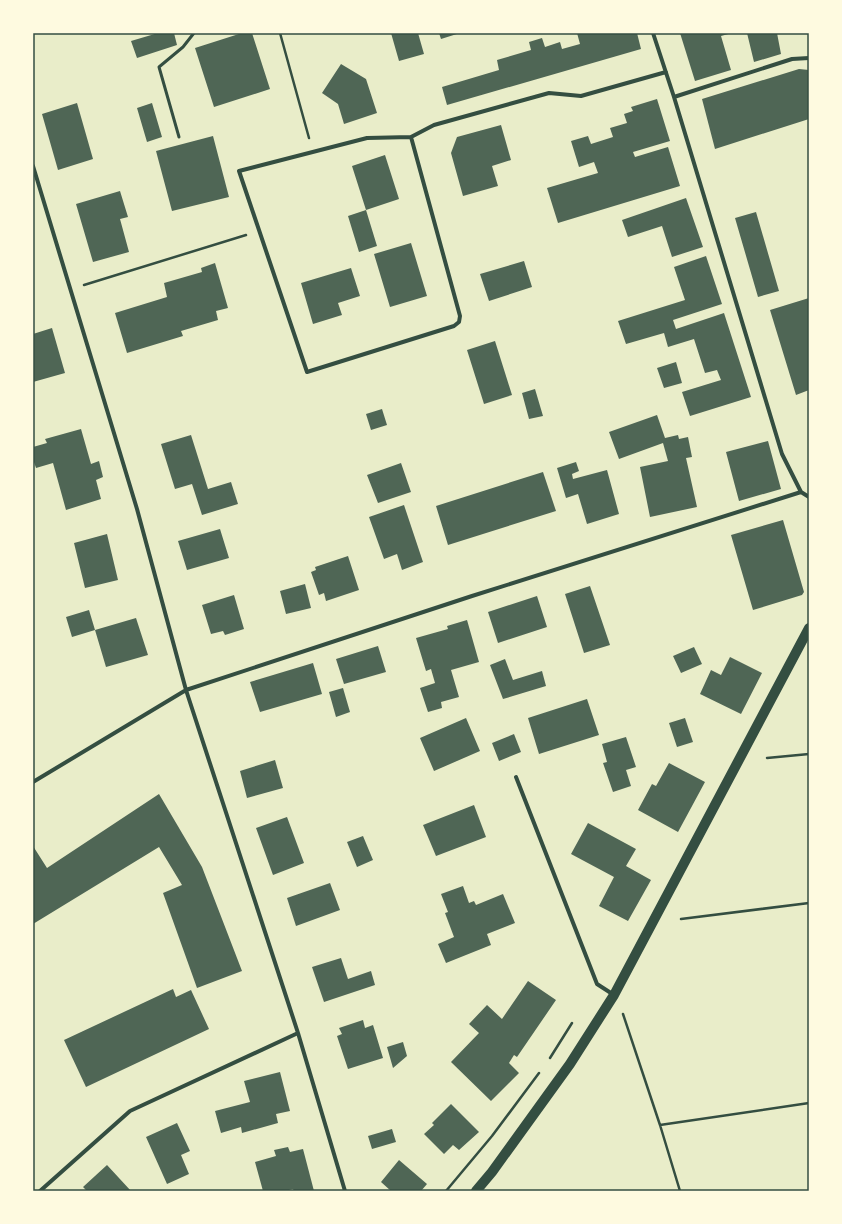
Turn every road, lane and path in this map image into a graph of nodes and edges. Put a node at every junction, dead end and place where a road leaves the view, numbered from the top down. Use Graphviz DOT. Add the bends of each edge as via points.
graph roads {
  1 [pos="194,33"];
  2 [pos="280,33"];
  3 [pos="653,33"];
  4 [pos="809,58"];
  5 [pos="666,72"];
  6 [pos="674,97"];
  7 [pos="304,121"];
  8 [pos="179,137"];
  9 [pos="411,137"];
  10 [pos="33,166"];
  11 [pos="241,236"];
  12 [pos="71,289"];
  13 [pos="801,492"];
  14 [pos="809,498"];
  15 [pos="809,628"];
  16 [pos="186,690"];
  17 [pos="809,754"];
  18 [pos="767,758"];
  19 [pos="516,777"];
  20 [pos="33,782"];
  21 [pos="809,903"];
  22 [pos="681,919"];
  23 [pos="614,995"];
  24 [pos="573,1022"];
  25 [pos="298,1033"];
  26 [pos="548,1060"];
  27 [pos="544,1067"];
  28 [pos="809,1103"];
  29 [pos="660,1124"];
  30 [pos="40,1191"];
  31 [pos="345,1191"];
  32 [pos="446,1191"];
  33 [pos="476,1191"];
  34 [pos="680,1191"];
  1 -- 8 [label="lane" via="183,47 159,67"];
  2 -- 7 [label="path"];
  3 -- 5 [label="street"];
  4 -- 6 [label="street" via="792,59"];
  5 -- 6 [label="street"];
  5 -- 9 [label="street" via="581,96 549,93 434,125"];
  6 -- 13 [label="street" via="782,454"];
  9 -- 9 [label="street" via="367,138 239,171 307,372 454,326 459,322 460,316"];
  10 -- 12 [label="street"];
  11 -- 12 [label="path"];
  12 -- 16 [label="street" via="137,509"];
  13 -- 14 [label="street"];
  13 -- 16 [label="street"];
  15 -- 23 [label="main road"];
  16 -- 20 [label="street"];
  16 -- 25 [label="street"];
  17 -- 18 [label="path"];
  19 -- 23 [label="street" via="598,984"];
  21 -- 22 [label="path"];
  23 -- 29 [label="path" via="626,1020"];
  23 -- 33 [label="main road" via="565,1070"];
  24 -- 26 [label="path"];
  25 -- 30 [label="street" via="130,1111"];
  25 -- 31 [label="street"];
  27 -- 32 [label="path"];
  28 -- 29 [label="path"];
  29 -- 34 [label="path"];
}
